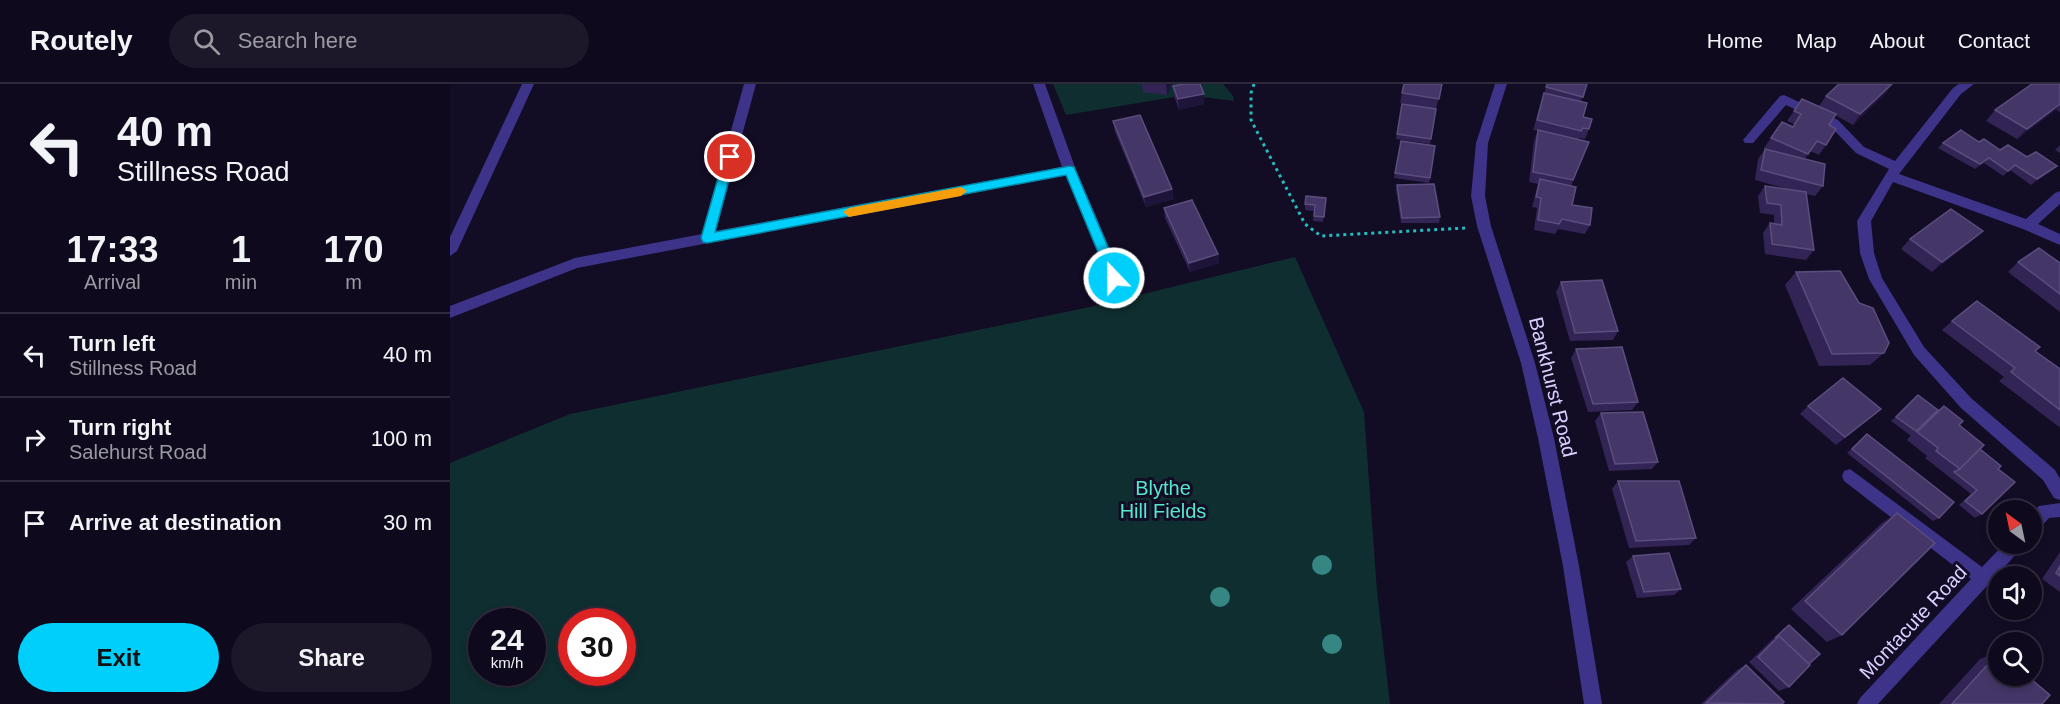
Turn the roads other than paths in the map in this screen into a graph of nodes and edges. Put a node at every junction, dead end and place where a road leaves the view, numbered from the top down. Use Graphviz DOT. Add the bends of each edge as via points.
graph roads {
  1 [pos="528,84"];
  2 [pos="750,84"];
  3 [pos="1039,84"];
  4 [pos="1501,84"];
  5 [pos="1968,84"];
  6 [pos="1749,140"];
  7 [pos="1070,170"];
  8 [pos="1893,172"];
  9 [pos="2060,196"];
  10 [pos="2028,225"];
  11 [pos="707,238"];
  12 [pos="2060,240"];
  13 [pos="450,251"];
  14 [pos="1114,278"];
  15 [pos="450,312"];
  16 [pos="1850,476"];
  17 [pos="2060,493"];
  18 [pos="2060,510"];
  19 [pos="2042,514"];
  20 [pos="2006,554"];
  21 [pos="1983,578"];
  22 [pos="1593,704"];
  23 [pos="1866,704"];
  1 -- 13 [label="street"];
  2 -- 11 [label="street"];
  3 -- 7 [label="street"];
  4 -- 22 [label="street, Bankhurst Road" via="1482,143 1478,196 1544,427"];
  5 -- 8 [label="street" via="1957,91"];
  6 -- 8 [label="street" via="1784,99 1834,123 1860,150"];
  7 -- 11 [label="street"];
  7 -- 14 [label="street"];
  8 -- 10 [label="street"];
  8 -- 17 [label="street" via="1864,221 1867,253 1876,279 1919,351 1966,403 2049,475"];
  9 -- 10 [label="street"];
  10 -- 12 [label="street"];
  11 -- 15 [label="street" via="575,262"];
  16 -- 21 [label="street"];
  18 -- 19 [label="street"];
  20 -- 21 [label="street, Montacute Road"];
  21 -- 23 [label="street, Montacute Road"];
}
